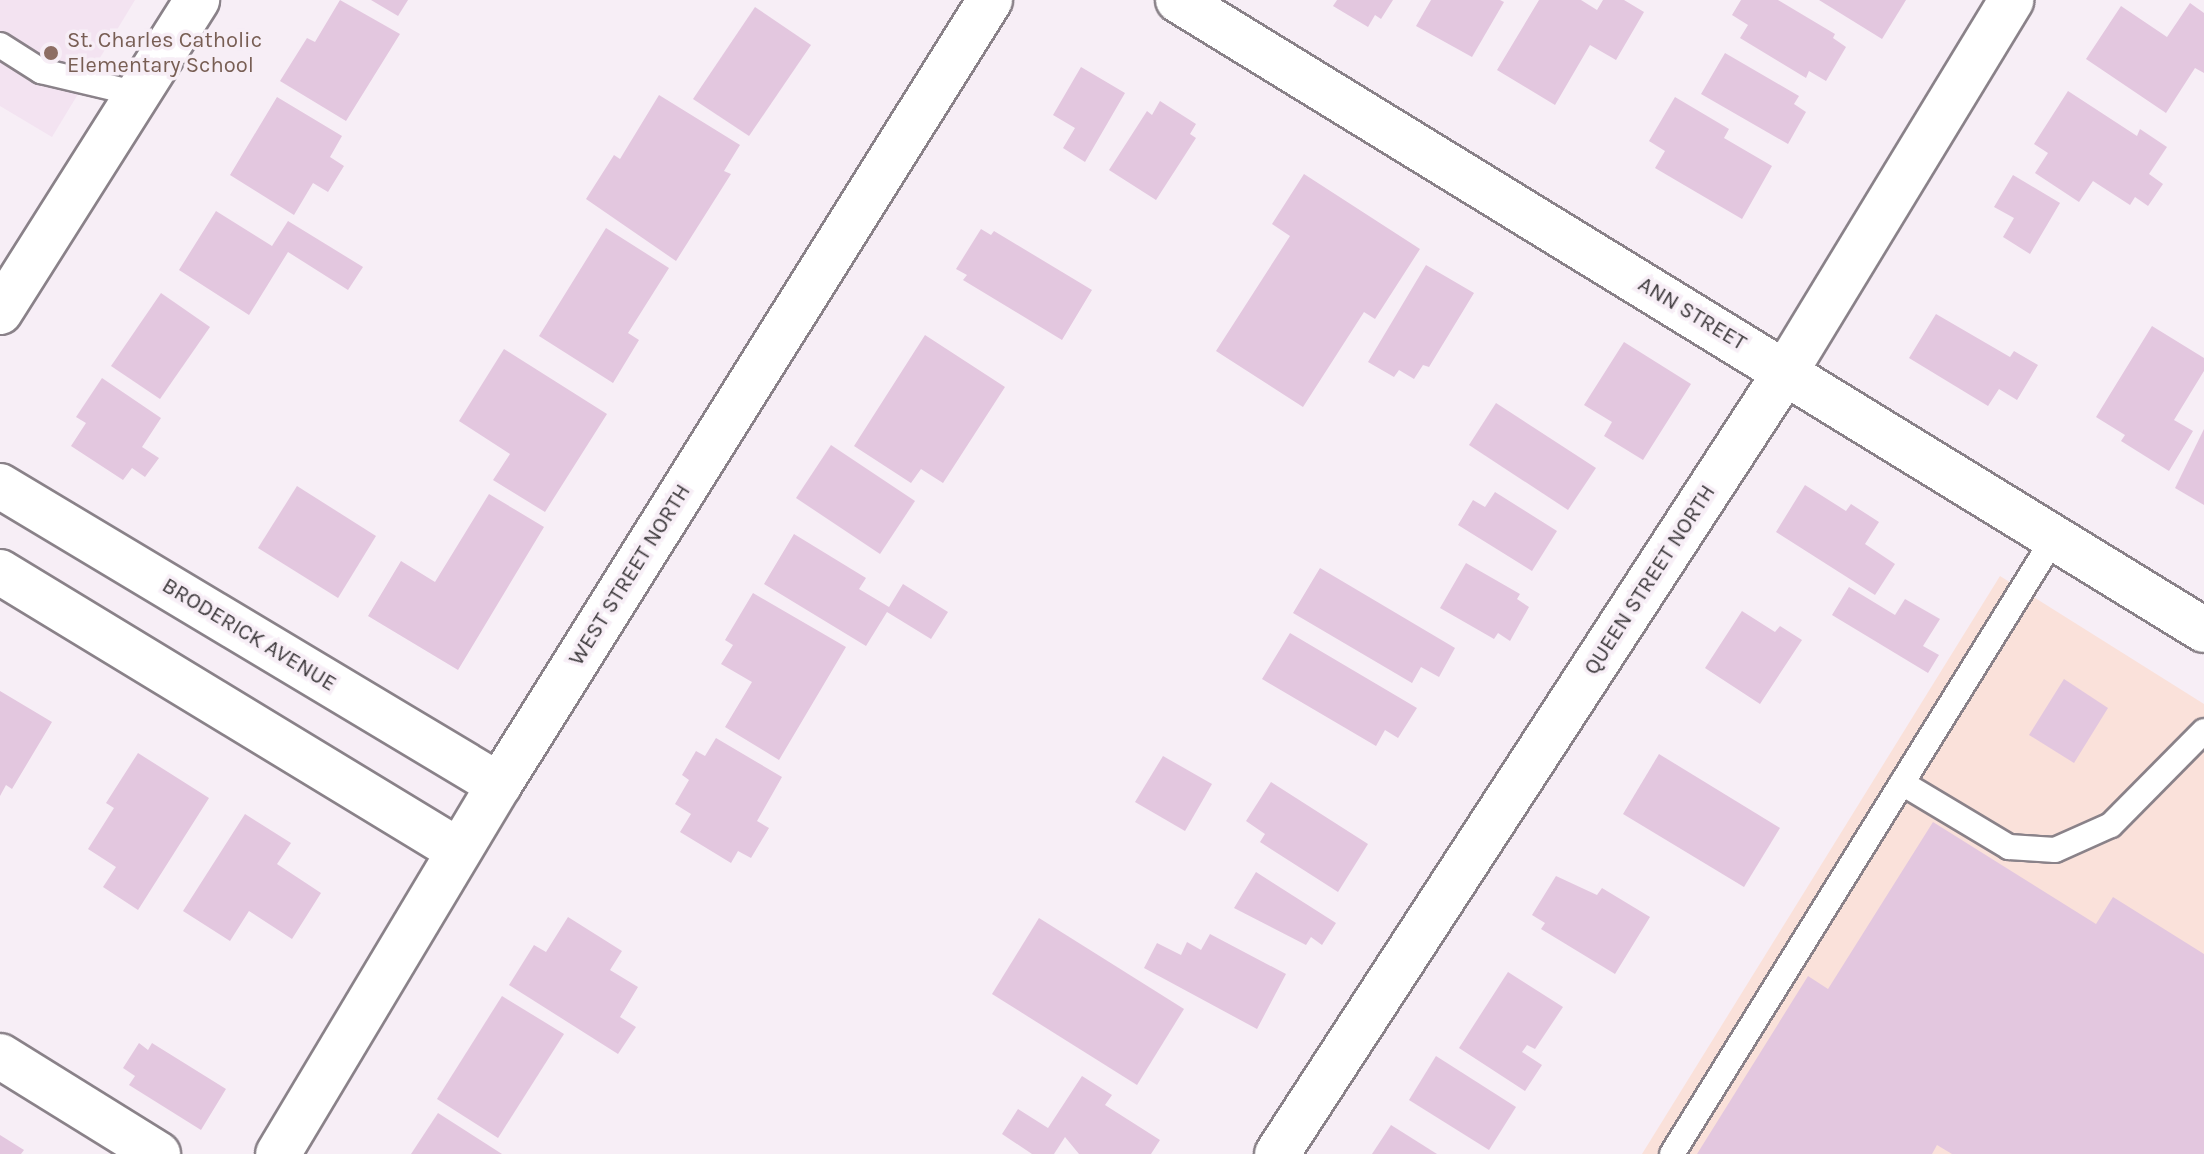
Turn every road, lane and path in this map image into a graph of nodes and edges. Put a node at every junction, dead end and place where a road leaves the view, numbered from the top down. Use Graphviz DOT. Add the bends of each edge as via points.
graph roads {
  1 [pos="197,0"];
  2 [pos="990,0"];
  3 [pos="1178,0"];
  4 [pos="2012,0"];
  5 [pos="0,45"];
  6 [pos="138,94"];
  7 [pos="0,312"];
  8 [pos="1786,371"];
  9 [pos="0,486"];
  10 [pos="2054,538"];
  11 [pos="0,572"];
  12 [pos="2204,630"];
  13 [pos="2204,731"];
  14 [pos="1902,783"];
  15 [pos="499,785"];
  16 [pos="459,851"];
  17 [pos="0,1056"];
  18 [pos="158,1154"];
  19 [pos="278,1154"];
  20 [pos="1277,1154"];
  21 [pos="1672,1154"];
  1 -- 6 [label="street"];
  2 -- 15 [label="street, WEST STREET NORTH"];
  3 -- 8 [label="street, ANN STREET"];
  4 -- 8 [label="street, QUEEN STREET NORTH"];
  5 -- 6 [label="lane" via="41,71"];
  6 -- 7 [label="street"];
  8 -- 10 [label="street, ANN STREET"];
  8 -- 20 [label="street, QUEEN STREET NORTH"];
  9 -- 15 [label="street, BRODERICK AVENUE"];
  10 -- 12 [label="street, ANN STREET"];
  10 -- 14 [label="lane"];
  11 -- 16 [label="street"];
  13 -- 14 [label="lane" via="2111,825 2055,850 2009,847"];
  14 -- 21 [label="lane"];
  15 -- 16 [label="street, WEST STREET NORTH"];
  16 -- 19 [label="street, WEST STREET NORTH"];
  17 -- 18 [label="street"];
}
